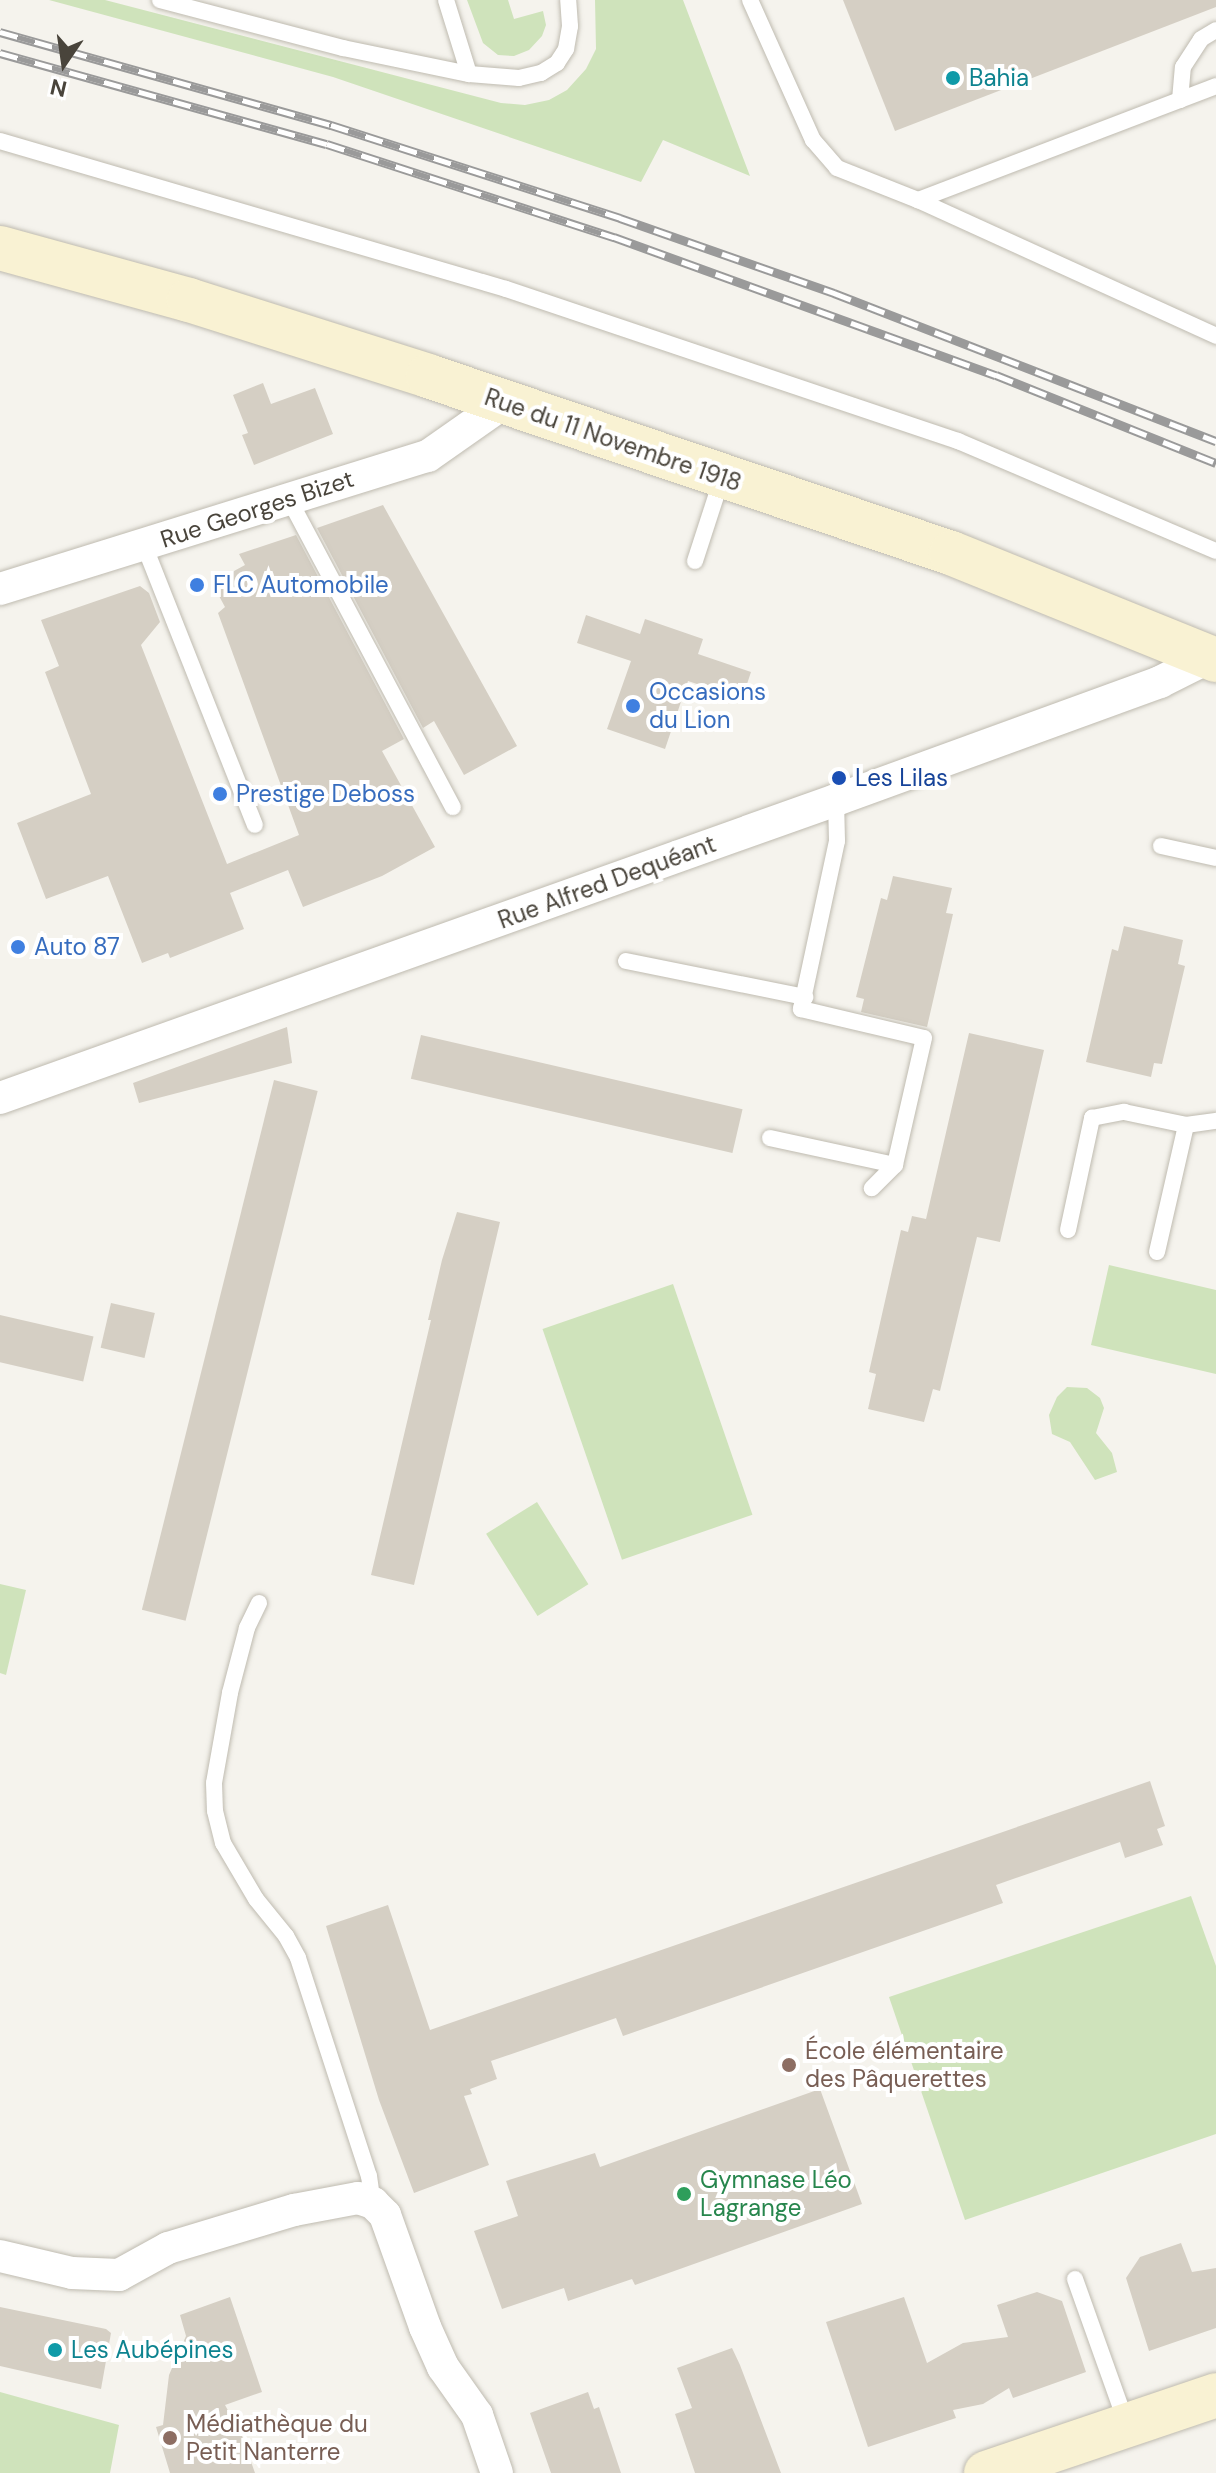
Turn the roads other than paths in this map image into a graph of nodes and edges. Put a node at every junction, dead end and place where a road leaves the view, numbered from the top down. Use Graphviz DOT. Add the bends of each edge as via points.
graph roads {
  1 [pos="160,0"];
  2 [pos="446,0"];
  3 [pos="568,0"];
  4 [pos="750,0"];
  5 [pos="1216,30"];
  6 [pos="469,74"];
  7 [pos="1216,86"];
  8 [pos="1180,100"];
  9 [pos="0,141"];
  10 [pos="918,200"];
  11 [pos="0,248"];
  12 [pos="1216,336"];
  13 [pos="502,404"];
  14 [pos="723,477"];
  15 [pos="289,499"];
  16 [pos="144,545"];
  17 [pos="1216,551"];
  18 [pos="695,561"];
  19 [pos="0,589"];
  20 [pos="1213,659"];
  21 [pos="836,800"];
  22 [pos="453,807"];
  23 [pos="255,825"];
  24 [pos="1161,846"];
  25 [pos="1216,858"];
  26 [pos="626,961"];
  27 [pos="805,997"];
  28 [pos="0,1098"];
  29 [pos="1216,1121"];
  30 [pos="1186,1125"];
  31 [pos="770,1138"];
  32 [pos="895,1165"];
  33 [pos="872,1188"];
  34 [pos="1068,1230"];
  35 [pos="1157,1252"];
  36 [pos="259,1603"];
  37 [pos="373,2203"];
  38 [pos="0,2256"];
  39 [pos="1075,2279"];
  40 [pos="1216,2395"];
  41 [pos="1127,2425"];
  42 [pos="497,2473"];
  43 [pos="986,2473"];
  1 -- 6 [label="lane" via="343,48"];
  2 -- 6 [label="lane"];
  3 -- 6 [label="lane" via="566,49 557,63 519,78"];
  4 -- 10 [label="lane" via="813,140 837,168"];
  5 -- 8 [label="lane" via="1201,39 1183,67"];
  7 -- 8 [label="lane"];
  8 -- 10 [label="lane"];
  9 -- 17 [label="lane" via="506,289 958,441"];
  10 -- 12 [label="lane"];
  11 -- 13 [label="street, Rue du 11 Novembre 1918" via="189,300"];
  13 -- 14 [label="street, Rue du 11 Novembre 1918"];
  13 -- 15 [label="street, Rue Georges Bizet" via="428,456"];
  14 -- 18 [label="lane"];
  14 -- 20 [label="street, Rue du 11 Novembre 1918" via="951,553"];
  15 -- 16 [label="street, Rue Georges Bizet"];
  15 -- 22 [label="lane"];
  16 -- 19 [label="street, Rue Georges Bizet"];
  16 -- 23 [label="lane"];
  20 -- 21 [label="street, Rue Alfred Dequéant"];
  21 -- 27 [label="lane" via="837,841"];
  21 -- 28 [label="street, Rue Alfred Dequéant"];
  24 -- 25 [label="lane"];
  26 -- 27 [label="lane"];
  27 -- 32 [label="lane" via="801,1009 924,1038"];
  29 -- 30 [label="lane"];
  30 -- 34 [label="lane" via="1124,1112 1092,1118"];
  30 -- 35 [label="lane"];
  31 -- 32 [label="lane"];
  32 -- 33 [label="lane"];
  36 -- 37 [label="lane" via="230,1693 214,1783 215,1811 223,1843 298,1958 369,2176"];
  37 -- 38 [label="street" via="358,2198 294,2210 168,2248 119,2275 72,2273"];
  37 -- 42 [label="street" via="385,2215 443,2367 477,2415"];
  39 -- 41 [label="lane"];
  40 -- 41 [label="street"];
  41 -- 43 [label="street"];
}
